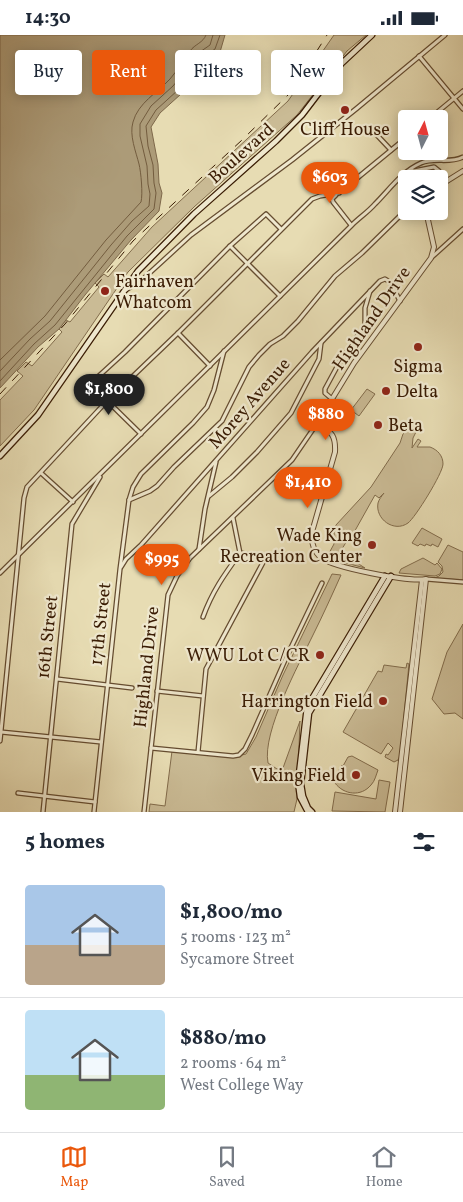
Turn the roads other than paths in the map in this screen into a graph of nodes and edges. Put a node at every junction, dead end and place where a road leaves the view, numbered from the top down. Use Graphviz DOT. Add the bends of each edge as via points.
graph roads {
  1 [pos="372,35"];
  2 [pos="445,35"];
  3 [pos="419,56"];
  4 [pos="463,91"];
  5 [pos="454,98"];
  6 [pos="463,109"];
  7 [pos="440,110"];
  8 [pos="376,133"];
  9 [pos="398,144"];
  10 [pos="391,150"];
  11 [pos="463,157"];
  12 [pos="410,170"];
  13 [pos="419,170"];
  14 [pos="438,170"];
  15 [pos="463,171"];
  16 [pos="398,178"];
  17 [pos="448,180"];
  18 [pos="338,193"];
  19 [pos="322,195"];
  20 [pos="333,202"];
  21 [pos="398,218"];
  22 [pos="428,220"];
  23 [pos="352,225"];
  24 [pos="282,229"];
  25 [pos="463,229"];
  26 [pos="432,242"];
  27 [pos="445,244"];
  28 [pos="230,246"];
  29 [pos="431,258"];
  30 [pos="247,263"];
  31 [pos="125,290"];
  32 [pos="370,291"];
  33 [pos="280,297"];
  34 [pos="400,301"];
  35 [pos="178,333"];
  36 [pos="322,342"];
  37 [pos="224,351"];
  38 [pos="210,366"];
  39 [pos="332,399"];
  40 [pos="107,401"];
  41 [pos="318,422"];
  42 [pos="141,434"];
  43 [pos="0,456"];
  44 [pos="216,461"];
  45 [pos="102,472"];
  46 [pos="41,473"];
  47 [pos="209,496"];
  48 [pos="129,501"];
  49 [pos="73,502"];
  50 [pos="233,517"];
  51 [pos="199,549"];
  52 [pos="240,553"];
  53 [pos="19,554"];
  54 [pos="120,569"];
  55 [pos="0,573"];
  56 [pos="388,576"];
  57 [pos="424,579"];
  58 [pos="463,582"];
  59 [pos="322,583"];
  60 [pos="203,617"];
  61 [pos="0,673"];
  62 [pos="6,674"];
  63 [pos="57,679"];
  64 [pos="107,685"];
  65 [pos="132,688"];
  66 [pos="157,691"];
  67 [pos="203,697"];
  68 [pos="0,732"];
  69 [pos="51,737"];
  70 [pos="0,741"];
  71 [pos="101,742"];
  72 [pos="151,747"];
  73 [pos="198,752"];
  74 [pos="18,793"];
  75 [pos="45,796"];
  76 [pos="95,802"];
  77 [pos="308,811"];
  78 [pos="43,812"];
  79 [pos="94,812"];
  80 [pos="144,812"];
  81 [pos="395,812"];
  82 [pos="400,812"];
  1 -- 31 [label="main road, Boulevard" via="341,64 302,115 194,213 138,271"];
  2 -- 3 [label="street"];
  3 -- 5 [label="street"];
  3 -- 31 [label="street" via="292,160 191,235 143,279"];
  4 -- 5 [label="street"];
  5 -- 6 [label="street"];
  5 -- 7 [label="street"];
  8 -- 10 [label="street"];
  9 -- 10 [label="street"];
  10 -- 18 [label="street"];
  11 -- 12 [label="street" via="428,161"];
  13 -- 14 [label="street" via="434,167"];
  15 -- 17 [label="street"];
  16 -- 23 [label="street"];
  18 -- 19 [label="street"];
  18 -- 20 [label="street"];
  19 -- 20 [label="street"];
  19 -- 24 [label="street" via="312,199"];
  20 -- 23 [label="street"];
  21 -- 48 [label="street" via="335,275 301,318 259,355 249,367 222,421 157,486"];
  22 -- 26 [label="street"];
  23 -- 33 [label="street"];
  24 -- 28 [label="street" via="266,214"];
  24 -- 30 [label="street"];
  25 -- 27 [label="street"];
  26 -- 27 [label="street"];
  26 -- 29 [label="street"];
  27 -- 29 [label="street"];
  28 -- 30 [label="street"];
  28 -- 40 [label="street" via="90,384"];
  29 -- 34 [label="street, Highland Drive"];
  30 -- 33 [label="street"];
  30 -- 35 [label="street"];
  31 -- 43 [label="main road, Boulevard" via="38,415"];
  32 -- 34 [label="street, Morey Avenue" via="385,279"];
  32 -- 36 [label="street, Morey Avenue"];
  32 -- 39 [label="street" via="365,325 325,389 324,393"];
  33 -- 37 [label="street"];
  34 -- 39 [label="street, Highland Drive"];
  35 -- 38 [label="street"];
  35 -- 40 [label="street"];
  36 -- 44 [label="street, Morey Avenue"];
  36 -- 47 [label="street" via="319,359 291,413 257,452"];
  37 -- 38 [label="street"];
  37 -- 48 [label="street, 17th Street" via="207,407 141,474"];
  38 -- 42 [label="street"];
  39 -- 41 [label="street, Highland Drive"];
  40 -- 42 [label="street"];
  40 -- 46 [label="street"];
  41 -- 50 [label="street, Highland Drive" via="292,460"];
  41 -- 56 [label="street" via="332,433 336,446 313,524 314,548 328,562"];
  42 -- 45 [label="street"];
  44 -- 47 [label="street"];
  44 -- 54 [label="street, Morey Avenue"];
  45 -- 49 [label="street"];
  45 -- 63 [label="street, 16th Street" via="72,524"];
  46 -- 49 [label="street"];
  46 -- 53 [label="street" via="27,487 24,498"];
  47 -- 51 [label="street"];
  48 -- 54 [label="street, 17th Street"];
  49 -- 53 [label="street"];
  50 -- 51 [label="street, Highland Drive"];
  50 -- 52 [label="street"];
  51 -- 66 [label="street, Highland Drive" via="177,576 168,595"];
  52 -- 60 [label="street" via="219,581"];
  52 -- 67 [label="street" via="266,557 206,669"];
  53 -- 55 [label="street"];
  53 -- 62 [label="street"];
  54 -- 64 [label="street, 17th Street"];
  56 -- 57 [label="street"];
  56 -- 77 [label="main road" via="307,707 298,782 300,797"];
  57 -- 58 [label="street"];
  57 -- 81 [label="street"];
  57 -- 82 [label="street"];
  59 -- 73 [label="street" via="245,749 233,757"];
  61 -- 62 [label="street"];
  62 -- 68 [label="street"];
  63 -- 64 [label="street"];
  63 -- 69 [label="street, 16th Street"];
  64 -- 65 [label="street"];
  64 -- 71 [label="street, 17th Street"];
  66 -- 67 [label="street"];
  66 -- 72 [label="street, Highland Drive"];
  67 -- 73 [label="street"];
  68 -- 69 [label="street"];
  68 -- 70 [label="street"];
  69 -- 71 [label="street"];
  69 -- 75 [label="street, 16th Street"];
  71 -- 76 [label="street, 17th Street"];
  72 -- 73 [label="street"];
  72 -- 80 [label="street, Highland Drive"];
  74 -- 75 [label="street"];
  75 -- 76 [label="street"];
  75 -- 78 [label="street, 16th Street"];
  76 -- 79 [label="street, 17th Street"];
}
